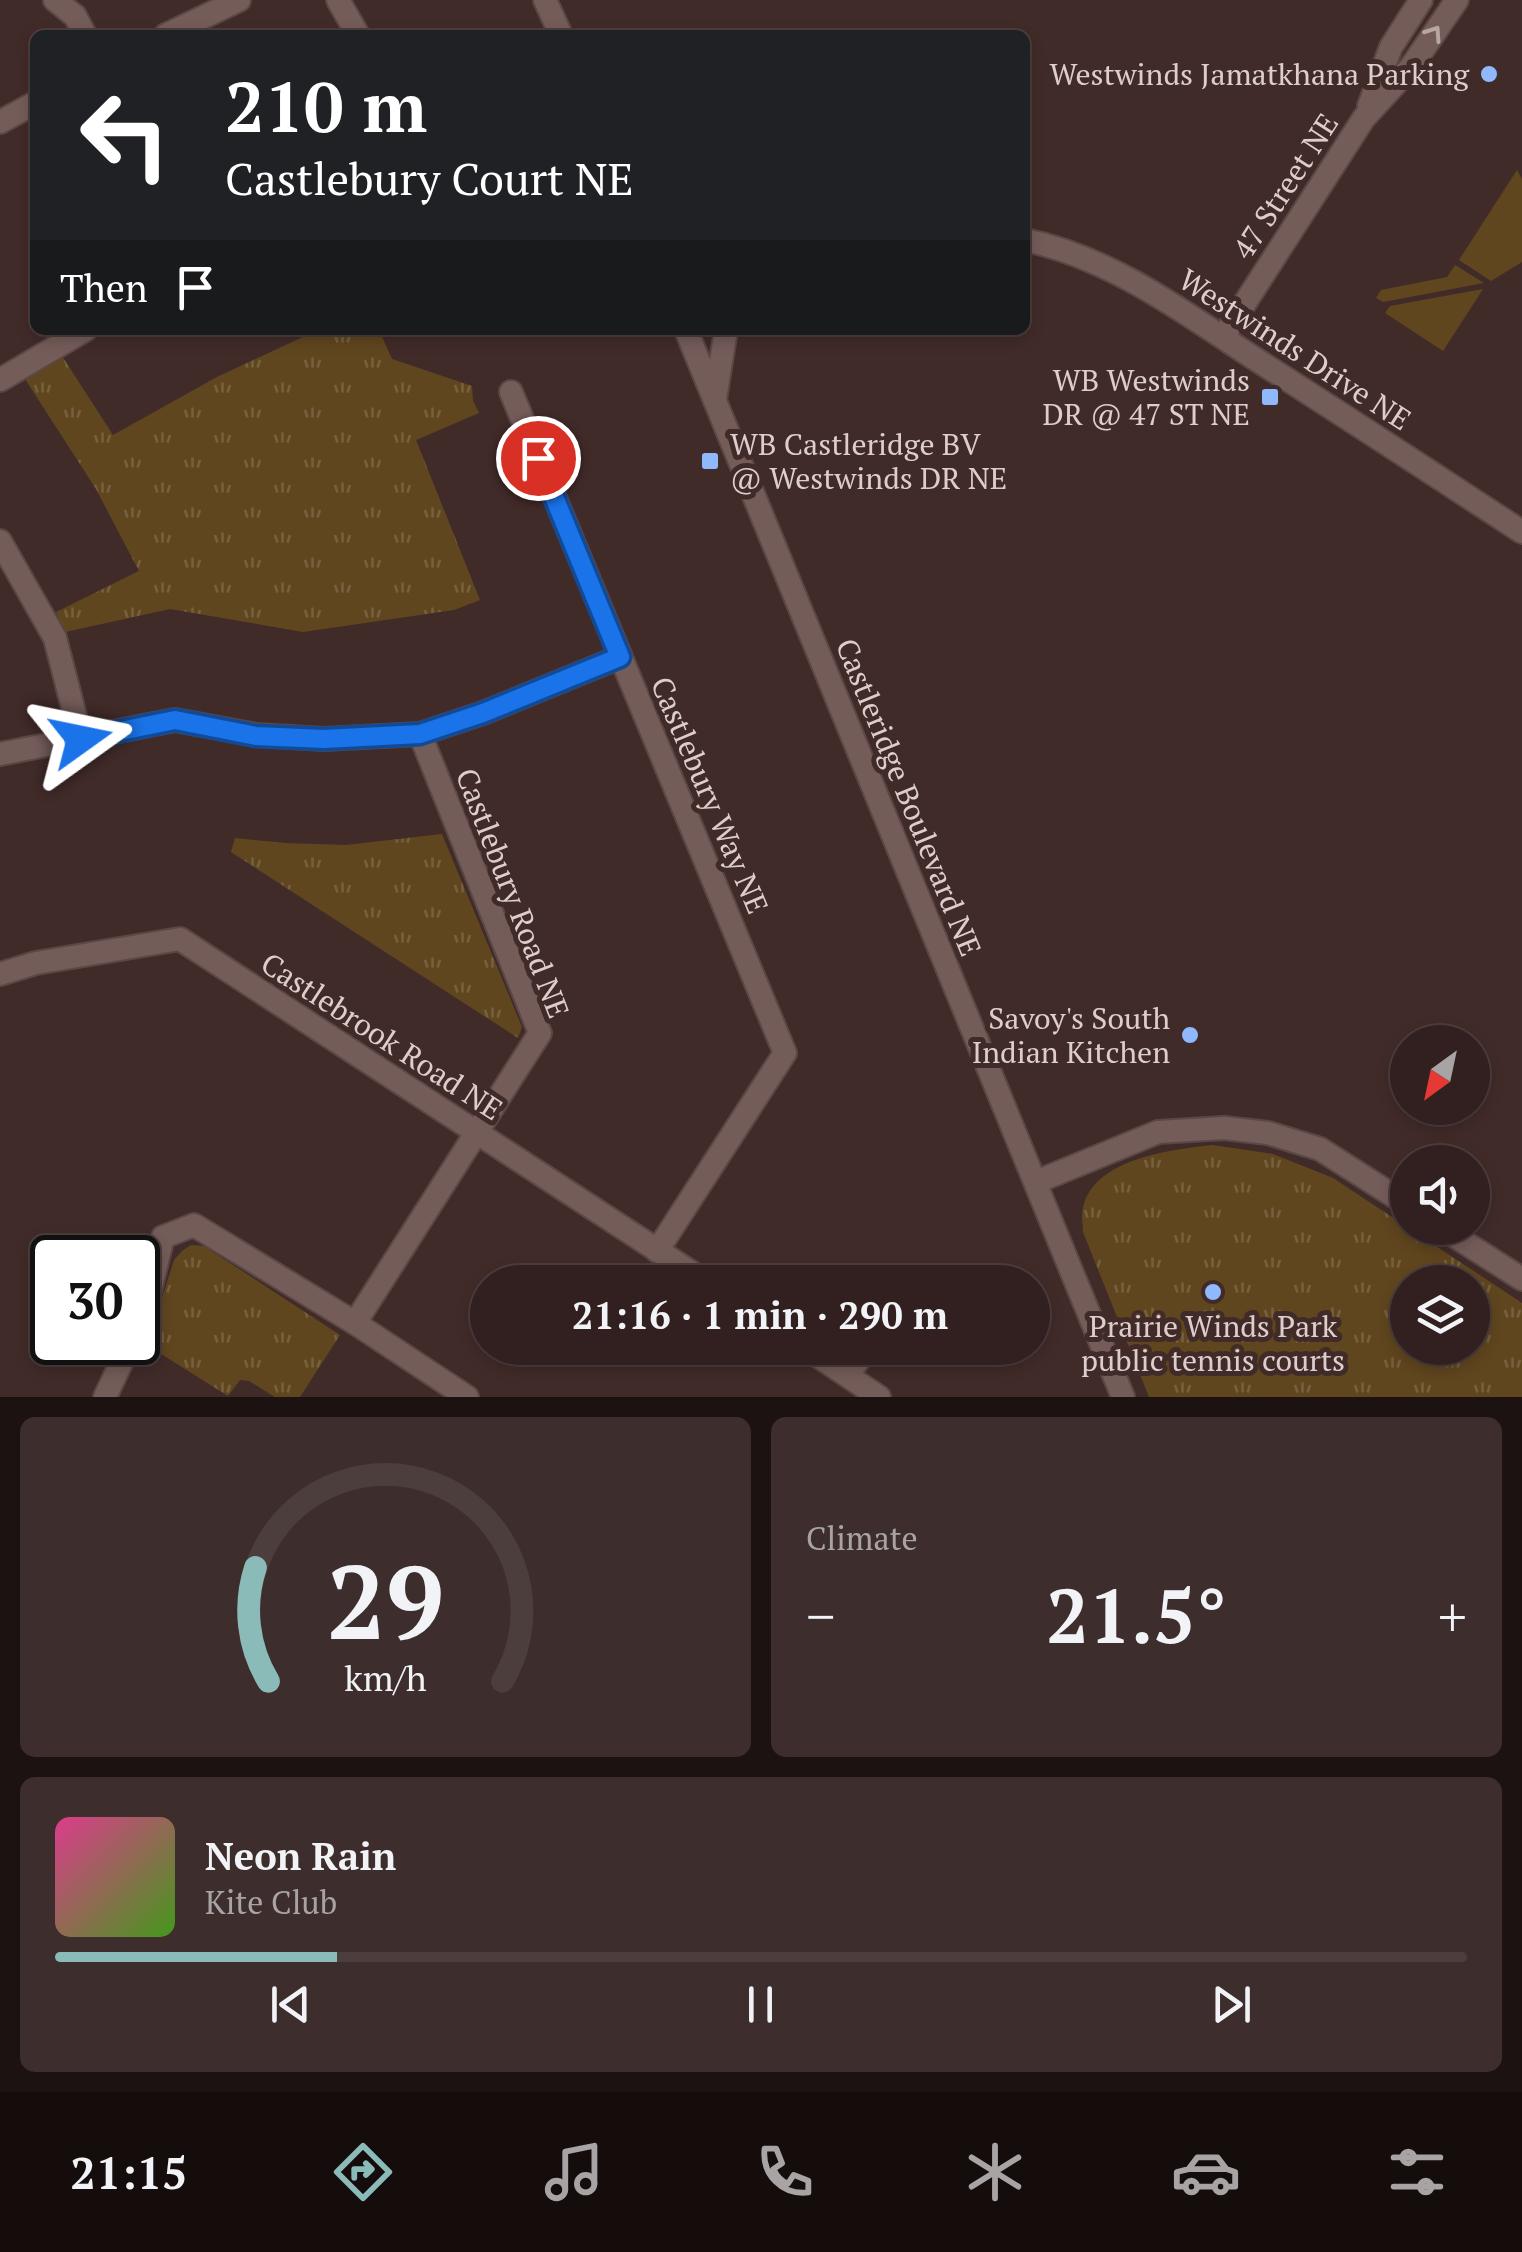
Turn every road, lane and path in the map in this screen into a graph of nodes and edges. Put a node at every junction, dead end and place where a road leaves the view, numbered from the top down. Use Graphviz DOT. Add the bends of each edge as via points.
graph roads {
  1 [pos="55,0"];
  2 [pos="239,0"];
  3 [pos="338,0"];
  4 [pos="545,0"];
  5 [pos="1421,0"];
  6 [pos="1457,0"];
  7 [pos="82,30"];
  8 [pos="176,30"];
  9 [pos="355,30"];
  10 [pos="559,30"];
  11 [pos="30,106"];
  12 [pos="1364,118"];
  13 [pos="0,122"];
  14 [pos="1030,241"];
  15 [pos="76,335"];
  16 [pos="688,335"];
  17 [pos="725,335"];
  18 [pos="1223,338"];
  19 [pos="0,380"];
  20 [pos="510,392"];
  21 [pos="714,402"];
  22 [pos="1522,532"];
  23 [pos="0,540"];
  24 [pos="620,657"];
  25 [pos="420,734"];
  26 [pos="81,739"];
  27 [pos="0,754"];
  28 [pos="0,974"];
  29 [pos="475,1132"];
  30 [pos="1036,1182"];
  31 [pos="1390,1194"];
  32 [pos="1468,1245"];
  33 [pos="160,1249"];
  34 [pos="658,1251"];
  35 [pos="680,1265"];
  36 [pos="1522,1280"];
  37 [pos="355,1323"];
  38 [pos="120,1365"];
  39 [pos="832,1365"];
  40 [pos="855,1365"];
  41 [pos="848,1375"];
  42 [pos="105,1397"];
  43 [pos="467,1397"];
  44 [pos="879,1397"];
  45 [pos="1123,1397"];
  1 -- 7 [label="street"];
  2 -- 8 [label="street"];
  3 -- 9 [label="street"];
  4 -- 10 [label="street"];
  5 -- 12 [label="street, 47 Street NE" via="1391,47"];
  12 -- 6 [label="street, 47 Street NE, one-way" via="1411,67"];
  11 -- 13 [label="street"];
  12 -- 18 [label="street, 47 Street NE"];
  14 -- 18 [label="street, Westwinds Drive NE" via="1112,270"];
  15 -- 19 [label="street"];
  16 -- 21 [label="street, Castleridge Boulevard NE"];
  17 -- 21 [label="street"];
  18 -- 22 [label="street, Westwinds Drive NE"];
  20 -- 24 [label="street"];
  21 -- 30 [label="street, Castleridge Boulevard NE"];
  23 -- 26 [label="street" via="55,638"];
  24 -- 25 [label="street, Castlebury Way NE"];
  24 -- 34 [label="street, Castlebury Way NE" via="785,1053"];
  25 -- 26 [label="street, Castlebury Way NE" via="256,736 175,720"];
  25 -- 29 [label="street, Castlebury Road NE" via="540,1033"];
  26 -- 27 [label="street, Castlebury Way NE"];
  28 -- 29 [label="street, Castlebrook Road NE" via="180,940"];
  29 -- 34 [label="street, Castlebrook Road NE"];
  29 -- 37 [label="street, Castlebury Road NE"];
  30 -- 31 [label="street" via="1158,1132 1224,1128 1268,1132 1320,1149"];
  30 -- 45 [label="street, Castleridge Boulevard NE"];
  32 -- 36 [label="street"];
  33 -- 37 [label="street" via="163,1236 194,1225"];
  34 -- 35 [label="street, Castlebrook Road NE"];
  37 -- 43 [label="street"];
  38 -- 42 [label="street"];
  39 -- 41 [label="street"];
  40 -- 41 [label="street"];
  41 -- 44 [label="street"];
}
